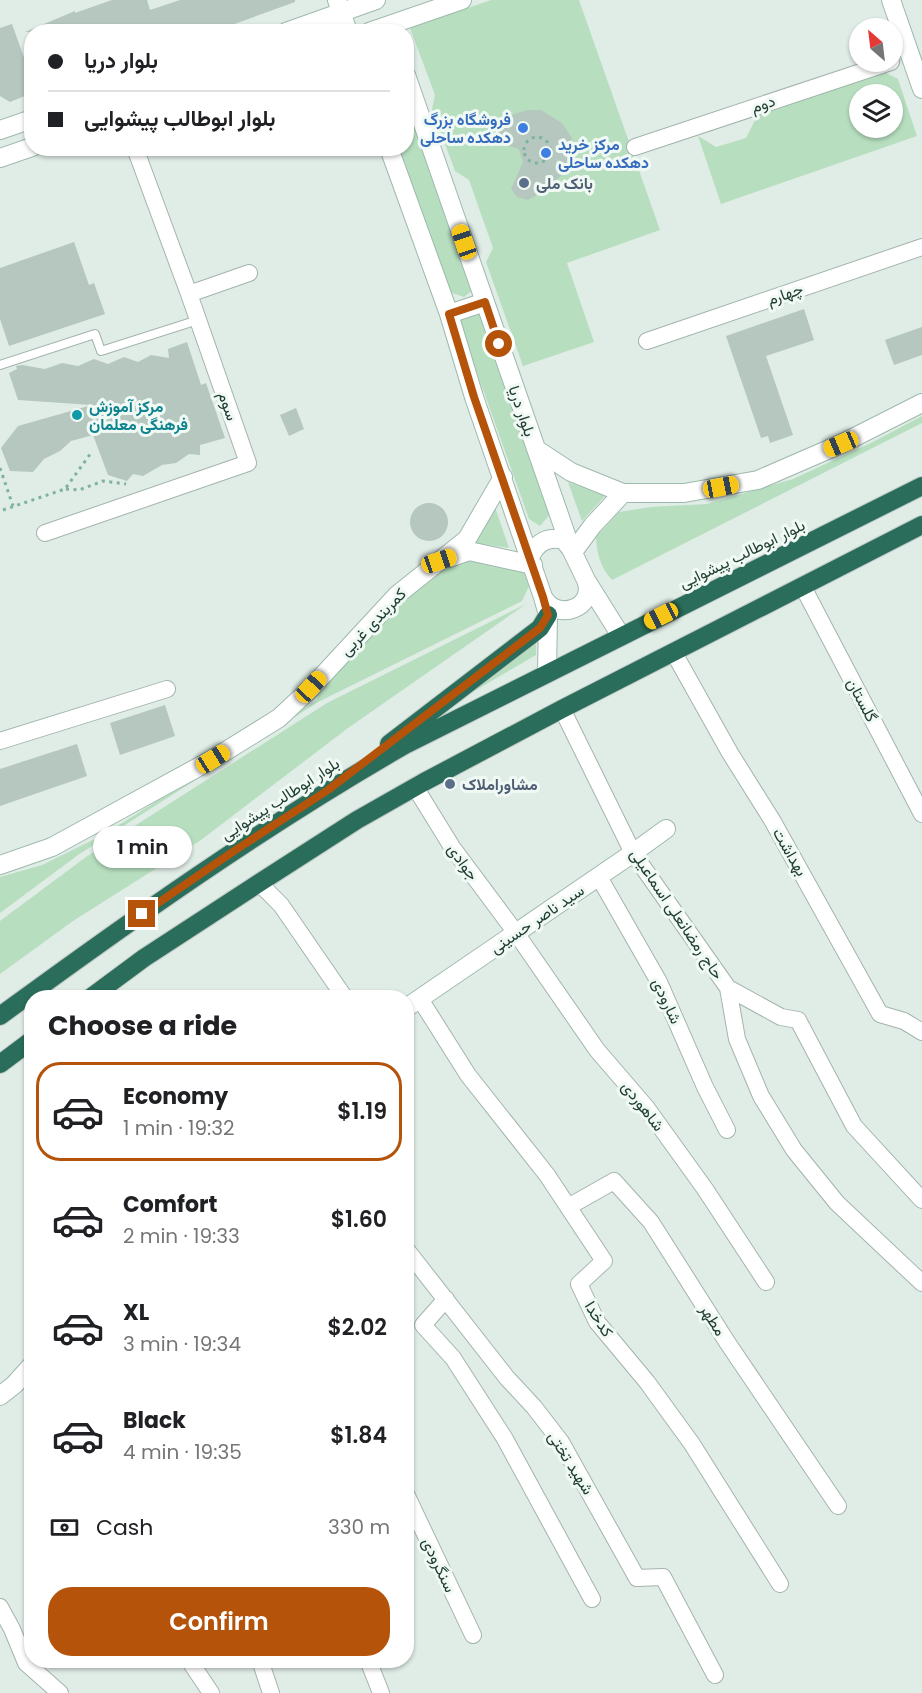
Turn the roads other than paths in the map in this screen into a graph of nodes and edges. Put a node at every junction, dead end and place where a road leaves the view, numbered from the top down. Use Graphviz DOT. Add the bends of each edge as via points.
graph roads {
  1 [pos="462,0"];
  2 [pos="891,0"];
  3 [pos="372,2"];
  4 [pos="339,6"];
  5 [pos="302,24"];
  6 [pos="345,24"];
  7 [pos="387,24"];
  8 [pos="400,24"];
  9 [pos="916,53"];
  10 [pos="859,72"];
  11 [pos="922,88"];
  12 [pos="414,98"];
  13 [pos="24,122"];
  14 [pos="0,129"];
  15 [pos="635,147"];
  16 [pos="24,150"];
  17 [pos="138,156"];
  18 [pos="392,156"];
  19 [pos="0,158"];
  20 [pos="922,247"];
  21 [pos="249,273"];
  22 [pos="189,294"];
  23 [pos="485,302"];
  24 [pos="449,314"];
  25 [pos="198,320"];
  26 [pos="647,341"];
  27 [pos="0,365"];
  28 [pos="922,403"];
  29 [pos="536,449"];
  30 [pos="503,477"];
  31 [pos="922,486"];
  32 [pos="623,493"];
  33 [pos="922,525"];
  34 [pos="45,533"];
  35 [pos="572,550"];
  36 [pos="439,561"];
  37 [pos="532,561"];
  38 [pos="586,580"];
  39 [pos="803,586"];
  40 [pos="546,606"];
  41 [pos="621,636"];
  42 [pos="674,652"];
  43 [pos="547,673"];
  44 [pos="167,689"];
  45 [pos="562,709"];
  46 [pos="0,741"];
  47 [pos="416,787"];
  48 [pos="328,790"];
  49 [pos="922,814"];
  50 [pos="666,829"];
  51 [pos="633,853"];
  52 [pos="0,865"];
  53 [pos="599,877"];
  54 [pos="259,883"];
  55 [pos="516,933"];
  56 [pos="728,988"];
  57 [pos="36,990"];
  58 [pos="101,990"];
  59 [pos="339,990"];
  60 [pos="24,999"];
  61 [pos="414,1003"];
  62 [pos="414,1005"];
  63 [pos="0,1016"];
  64 [pos="922,1032"];
  65 [pos="24,1047"];
  66 [pos="0,1064"];
  67 [pos="727,1130"];
  68 [pos="922,1200"];
  69 [pos="568,1207"];
  70 [pos="414,1259"];
  71 [pos="766,1282"];
  72 [pos="922,1283"];
  73 [pos="446,1299"];
  74 [pos="24,1378"];
  75 [pos="0,1396"];
  76 [pos="838,1506"];
  77 [pos="414,1511"];
  78 [pos="780,1584"];
  79 [pos="592,1599"];
  80 [pos="0,1607"];
  81 [pos="473,1635"];
  82 [pos="24,1658"];
  83 [pos="32,1668"];
  84 [pos="194,1668"];
  85 [pos="263,1668"];
  86 [pos="371,1668"];
  87 [pos="715,1675"];
  88 [pos="60,1693"];
  89 [pos="211,1693"];
  90 [pos="271,1693"];
  91 [pos="381,1693"];
  1 -- 8 [label="street"];
  2 -- 9 [label="street"];
  3 -- 4 [label="street"];
  3 -- 7 [label="street"];
  4 -- 5 [label="street"];
  4 -- 6 [label="street"];
  9 -- 11 [label="street"];
  10 -- 15 [label="street, دوم"];
  12 -- 23 [label="street, بلوار دریا"];
  13 -- 14 [label="street"];
  16 -- 19 [label="street"];
  17 -- 22 [label="street, سوم"];
  18 -- 24 [label="street"];
  20 -- 26 [label="street, چهارم"];
  21 -- 22 [label="street"];
  22 -- 25 [label="street, سوم"];
  23 -- 24 [label="street"];
  23 -- 29 [label="street, بلوار دریا"];
  24 -- 30 [label="street"];
  25 -- 27 [label="lane" via="101,351 95,334"];
  25 -- 34 [label="street, سوم" via="248,462"];
  28 -- 32 [label="street" via="758,480 684,494"];
  29 -- 32 [label="street" via="571,472"];
  29 -- 35 [label="street, بلوار دریا"];
  30 -- 36 [label="street, کمربندی غربی" via="467,539"];
  30 -- 37 [label="street"];
  31 -- 41 [label="highway, بلوار ابوطالب پیشوایی"];
  32 -- 35 [label="street"];
  33 -- 39 [label="highway"];
  35 -- 37 [label="street" via="564,540 543,541 537,545"];
  35 -- 38 [label="street, بلوار دریا"];
  36 -- 37 [label="street" via="469,551"];
  36 -- 52 [label="street, کمربندی غربی" via="396,595 279,718 213,759 52,847"];
  37 -- 40 [label="street"];
  38 -- 40 [label="street" via="587,595 577,607 561,610 547,603"];
  38 -- 41 [label="street, بلوار دریا"];
  39 -- 42 [label="highway"];
  39 -- 49 [label="street, گلستان"];
  40 -- 43 [label="street"];
  40 -- 48 [label="highway" via="540,628"];
  41 -- 43 [label="highway, بلوار ابوطالب پیشوایی"];
  42 -- 45 [label="highway"];
  42 -- 64 [label="street, بهداشت" via="880,1014 904,1021"];
  43 -- 48 [label="highway, بلوار ابوطالب پیشوایی" via="405,745"];
  44 -- 46 [label="street"];
  45 -- 47 [label="highway"];
  45 -- 51 [label="street, حاج رمضانعلی اسماعیلی"];
  47 -- 54 [label="highway"];
  47 -- 55 [label="street, جوادی" via="452,847"];
  48 -- 57 [label="highway, بلوار ابوطالب پیشوایی"];
  50 -- 51 [label="street, سید ناصر حسینی"];
  51 -- 53 [label="street, سید ناصر حسینی"];
  51 -- 56 [label="street, حاج رمضانعلی اسماعیلی"];
  53 -- 55 [label="street, سید ناصر حسینی"];
  53 -- 67 [label="street, شارودی" via="659,982"];
  54 -- 58 [label="highway"];
  54 -- 59 [label="street" via="281,905"];
  55 -- 61 [label="street, سید ناصر حسینی"];
  55 -- 71 [label="street, شاهوردی" via="597,1050 646,1107 705,1189"];
  56 -- 68 [label="street" via="782,1017 798,1020 854,1125"];
  56 -- 72 [label="street, حاج رمضانعلی اسماعیلی" via="737,1039 761,1096 794,1150 837,1203"];
  60 -- 63 [label="highway, بلوار ابوطالب پیشوایی"];
  62 -- 69 [label="street, کدخدا"];
  65 -- 66 [label="highway"];
  69 -- 76 [label="street, مطهر" via="614,1181 629,1197 651,1222"];
  69 -- 78 [label="street, کدخدا" via="604,1261 579,1284 597,1322 692,1444"];
  70 -- 73 [label="street, شهید تختی"];
  73 -- 79 [label="street" via="423,1325 453,1358 505,1439"];
  73 -- 87 [label="street, شهید تختی" via="561,1442 638,1578 663,1577"];
  74 -- 75 [label="street"];
  77 -- 81 [label="street, سنگرودی"];
  80 -- 82 [label="street"];
  83 -- 88 [label="street"];
  84 -- 89 [label="street"];
  85 -- 90 [label="street"];
  86 -- 91 [label="street"];
}
